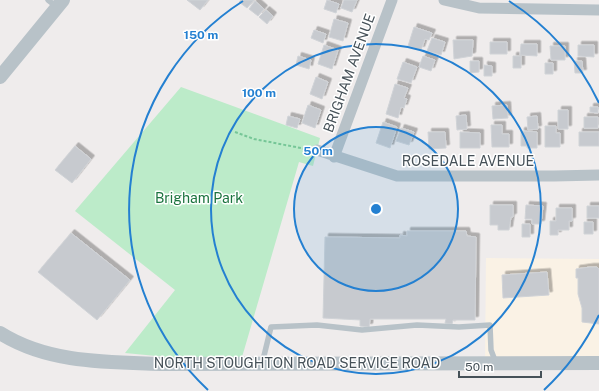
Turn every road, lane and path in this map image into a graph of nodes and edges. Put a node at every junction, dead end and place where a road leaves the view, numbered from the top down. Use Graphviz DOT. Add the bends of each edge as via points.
graph roads {
  1 [pos="392,0"];
  2 [pos="444,0"];
  3 [pos="56,2"];
  4 [pos="599,10"];
  5 [pos="0,77"];
  6 [pos="236,132"];
  7 [pos="317,150"];
  8 [pos="334,157"];
  9 [pos="599,174"];
  10 [pos="0,333"];
  11 [pos="599,363"];
  12 [pos="262,364"];
  13 [pos="496,364"];
  1 -- 8 [label="street, BRIGHAM AVENUE"];
  2 -- 4 [label="street" via="479,8"];
  3 -- 5 [label="street"];
  6 -- 7 [label="path" via="254,139"];
  7 -- 8 [label="street, ROSEDALE AVENUE"];
  8 -- 9 [label="street, ROSEDALE AVENUE" via="397,176"];
  10 -- 12 [label="street, NORTH STOUGHTON ROAD SERVICE ROAD" via="12,341 42,352 85,360 164,364"];
  11 -- 13 [label="street, NORTH STOUGHTON ROAD SERVICE ROAD"];
  12 -- 13 [label="street, NORTH STOUGHTON ROAD SERVICE ROAD"];
  12 -- 13 [label="lane" via="271,328 317,325 362,330 418,325 490,325 491,350"];
}
